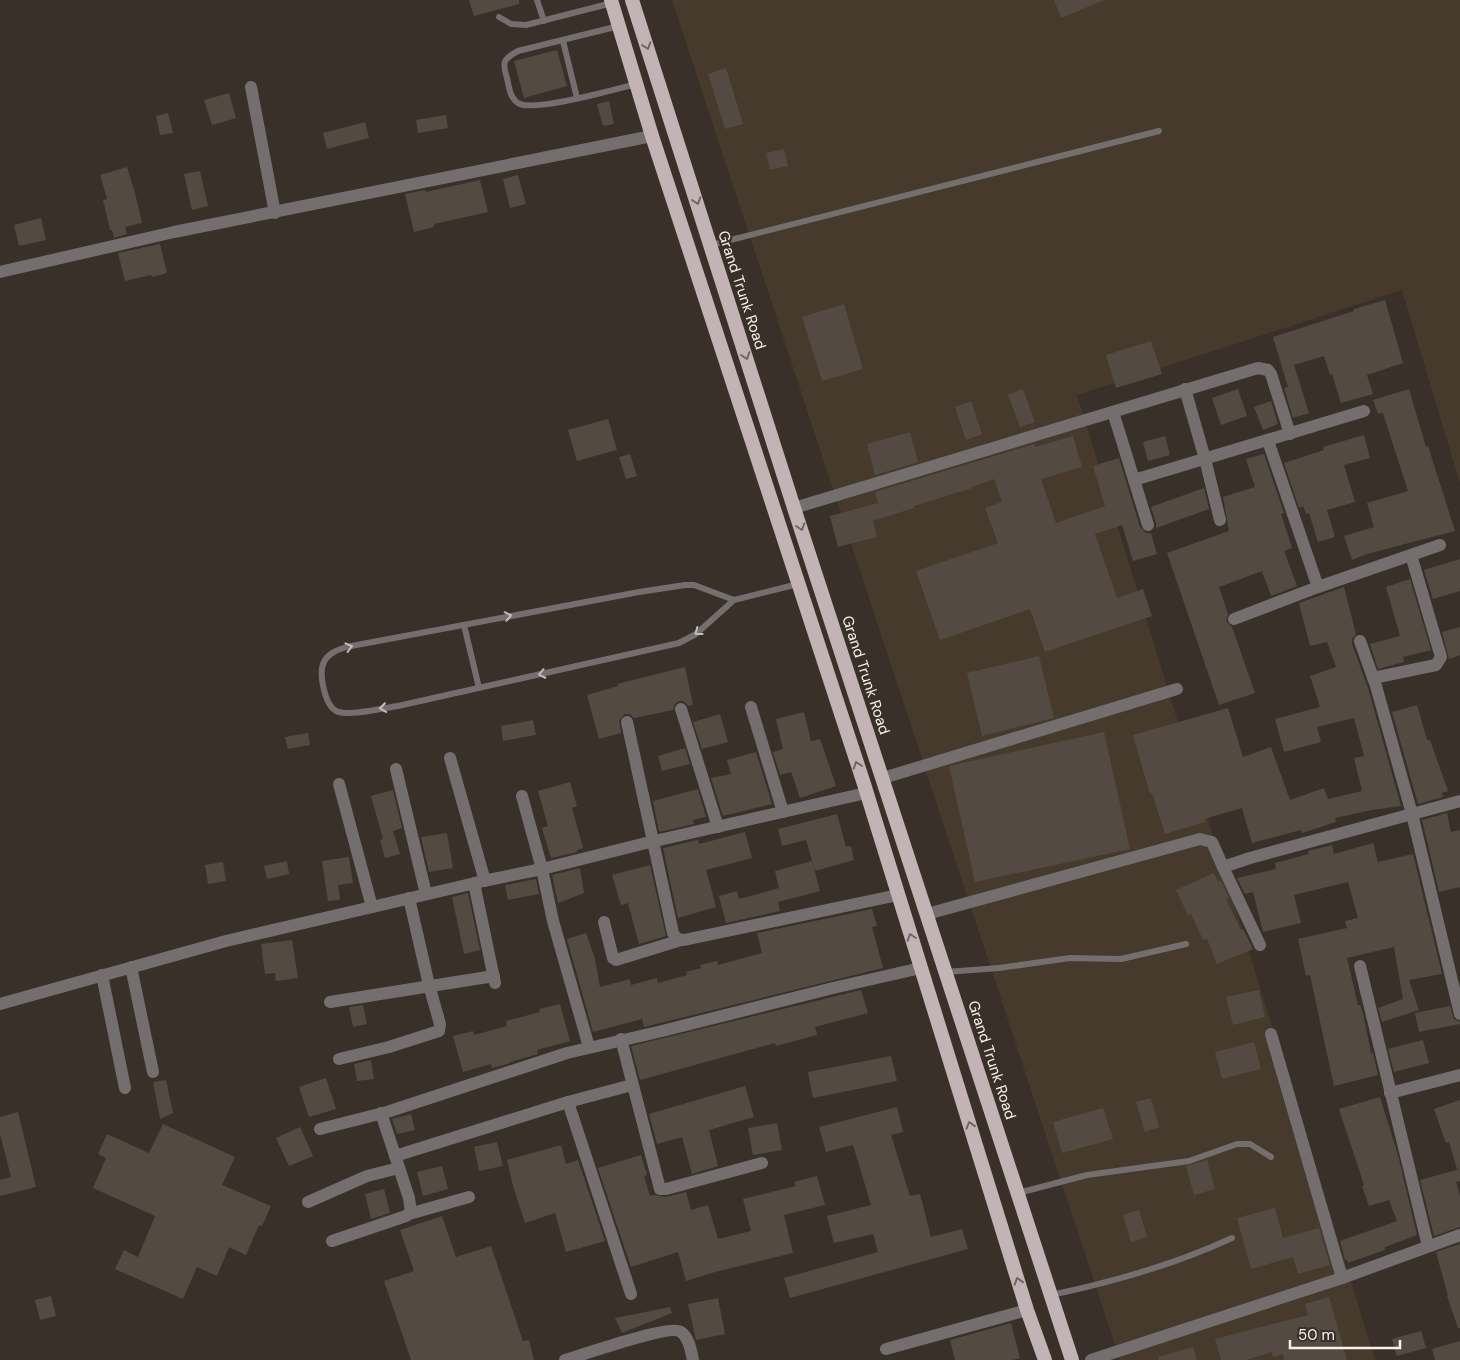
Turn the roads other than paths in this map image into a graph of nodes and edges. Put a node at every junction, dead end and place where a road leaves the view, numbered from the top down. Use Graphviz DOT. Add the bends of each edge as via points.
graph roads {
  1 [pos="537,0"];
  2 [pos="632,0"];
  3 [pos="612,1"];
  4 [pos="499,17"];
  5 [pos="544,21"];
  6 [pos="620,26"];
  7 [pos="563,41"];
  8 [pos="637,83"];
  9 [pos="251,87"];
  10 [pos="577,98"];
  11 [pos="1159,131"];
  12 [pos="652,136"];
  13 [pos="274,213"];
  14 [pos="711,245"];
  15 [pos="0,272"];
  16 [pos="1184,389"];
  17 [pos="1364,411"];
  18 [pos="1113,412"];
  19 [pos="1290,434"];
  20 [pos="1268,441"];
  21 [pos="1205,459"];
  22 [pos="1134,480"];
  23 [pos="794,508"];
  24 [pos="1220,520"];
  25 [pos="1148,525"];
  26 [pos="1440,545"];
  27 [pos="1411,555"];
  28 [pos="798,584"];
  29 [pos="1318,587"];
  30 [pos="734,600"];
  31 [pos="1234,619"];
  32 [pos="464,625"];
  33 [pos="1360,641"];
  34 [pos="1373,678"];
  35 [pos="479,688"];
  36 [pos="1177,689"];
  37 [pos="751,708"];
  38 [pos="681,709"];
  39 [pos="627,722"];
  40 [pos="450,758"];
  41 [pos="396,769"];
  42 [pos="883,778"];
  43 [pos="339,784"];
  44 [pos="866,793"];
  45 [pos="522,796"];
  46 [pos="1460,801"];
  47 [pos="783,812"];
  48 [pos="1412,814"];
  49 [pos="718,827"];
  50 [pos="654,842"];
  51 [pos="1223,867"];
  52 [pos="542,870"];
  53 [pos="479,882"];
  54 [pos="426,894"];
  55 [pos="898,895"];
  56 [pos="409,898"];
  57 [pos="372,906"];
  58 [pos="927,914"];
  59 [pos="604,922"];
  60 [pos="680,940"];
  61 [pos="1186,944"];
  62 [pos="1260,945"];
  63 [pos="1360,966"];
  64 [pos="131,967"];
  65 [pos="921,968"];
  66 [pos="946,972"];
  67 [pos="1456,972"];
  68 [pos="102,975"];
  69 [pos="429,986"];
  70 [pos="330,1002"];
  71 [pos="0,1004"];
  72 [pos="1460,1014"];
  73 [pos="1271,1034"];
  74 [pos="621,1040"];
  75 [pos="589,1047"];
  76 [pos="339,1059"];
  77 [pos="153,1072"];
  78 [pos="1460,1075"];
  79 [pos="632,1086"];
  80 [pos="125,1088"];
  81 [pos="1390,1093"];
  82 [pos="568,1102"];
  83 [pos="381,1114"];
  84 [pos="320,1128"];
  85 [pos="395,1156"];
  86 [pos="1271,1157"];
  87 [pos="762,1163"];
  88 [pos="399,1168"];
  89 [pos="1018,1193"];
  90 [pos="469,1197"];
  91 [pos="308,1202"];
  92 [pos="409,1214"];
  93 [pos="1460,1235"];
  94 [pos="1232,1238"];
  95 [pos="332,1241"];
  96 [pos="1428,1246"];
  97 [pos="1342,1278"];
  98 [pos="631,1294"];
  99 [pos="1051,1295"];
  100 [pos="1027,1310"];
  101 [pos="886,1349"];
  102 [pos="566,1360"];
  103 [pos="693,1360"];
  104 [pos="1045,1360"];
  105 [pos="1072,1360"];
  106 [pos="1091,1360"];
  1 -- 5 [label="lane"];
  2 -- 14 [label="highway, Grand Trunk Road, one-way"];
  3 -- 5 [label="lane"];
  3 -- 6 [label="highway"];
  4 -- 5 [label="lane" via="511,24 526,26"];
  6 -- 7 [label="lane"];
  6 -- 8 [label="highway"];
  7 -- 10 [label="lane"];
  7 -- 10 [label="lane" via="518,51 507,57 505,71 512,97 518,104 530,106"];
  8 -- 10 [label="lane"];
  8 -- 12 [label="highway"];
  9 -- 13 [label="street"];
  11 -- 14 [label="lane"];
  12 -- 13 [label="street"];
  12 -- 28 [label="highway"];
  13 -- 15 [label="street"];
  14 -- 23 [label="highway, Grand Trunk Road, one-way"];
  16 -- 18 [label="street"];
  16 -- 19 [label="street" via="1264,368 1271,374"];
  16 -- 21 [label="street"];
  17 -- 19 [label="street"];
  18 -- 22 [label="street"];
  18 -- 23 [label="street"];
  19 -- 20 [label="street"];
  20 -- 21 [label="street"];
  20 -- 29 [label="street"];
  21 -- 22 [label="street"];
  21 -- 24 [label="street"];
  22 -- 25 [label="street"];
  23 -- 42 [label="highway, Grand Trunk Road, one-way"];
  26 -- 27 [label="street"];
  27 -- 29 [label="street"];
  27 -- 34 [label="street" via="1441,657 1436,665"];
  28 -- 30 [label="lane"];
  44 -- 28 [label="highway, one-way"];
  29 -- 31 [label="street"];
  32 -- 30 [label="lane, one-way" via="684,585 704,588"];
  30 -- 35 [label="lane, one-way" via="702,630 680,643"];
  32 -- 35 [label="lane"];
  35 -- 32 [label="lane, one-way" via="398,706 343,713 329,704 322,680 323,663 337,650"];
  33 -- 34 [label="street"];
  34 -- 48 [label="street"];
  36 -- 42 [label="street"];
  37 -- 47 [label="street"];
  38 -- 49 [label="street"];
  39 -- 50 [label="street"];
  40 -- 53 [label="street"];
  41 -- 54 [label="street"];
  42 -- 58 [label="highway, Grand Trunk Road"];
  43 -- 57 [label="street"];
  44 -- 47 [label="street"];
  44 -- 55 [label="highway"];
  45 -- 52 [label="street"];
  46 -- 48 [label="street"];
  47 -- 49 [label="street"];
  48 -- 51 [label="street"];
  48 -- 67 [label="street"];
  49 -- 50 [label="street"];
  50 -- 52 [label="street"];
  50 -- 60 [label="street" via="673,933"];
  51 -- 58 [label="street" via="1212,842 1200,839"];
  51 -- 62 [label="street"];
  52 -- 53 [label="street"];
  52 -- 75 [label="street"];
  53 -- 54 [label="street"];
  53 -- 69 [label="street" via="494,980"];
  54 -- 56 [label="street"];
  55 -- 60 [label="street"];
  65 -- 55 [label="highway, one-way"];
  56 -- 57 [label="street"];
  56 -- 69 [label="street"];
  57 -- 64 [label="street"];
  58 -- 66 [label="highway, Grand Trunk Road"];
  59 -- 60 [label="street" via="616,960"];
  61 -- 66 [label="lane" via="1122,959 1076,958"];
  63 -- 81 [label="street"];
  64 -- 68 [label="street"];
  64 -- 77 [label="street"];
  65 -- 74 [label="street"];
  100 -- 65 [label="highway, one-way"];
  66 -- 89 [label="highway, Grand Trunk Road"];
  67 -- 72 [label="street"];
  68 -- 71 [label="street"];
  68 -- 80 [label="street"];
  69 -- 70 [label="street"];
  69 -- 76 [label="street" via="439,1031"];
  73 -- 97 [label="street"];
  74 -- 75 [label="street"];
  74 -- 79 [label="street"];
  75 -- 83 [label="street"];
  78 -- 81 [label="street"];
  79 -- 82 [label="street"];
  79 -- 87 [label="street" via="660,1189"];
  81 -- 96 [label="street"];
  82 -- 85 [label="street"];
  82 -- 98 [label="street"];
  83 -- 84 [label="street"];
  83 -- 85 [label="street"];
  85 -- 88 [label="street"];
  86 -- 89 [label="lane" via="1250,1144 1237,1144 1189,1161 1087,1175"];
  88 -- 91 [label="street" via="367,1176"];
  88 -- 92 [label="street" via="412,1209"];
  89 -- 99 [label="highway, Grand Trunk Road"];
  90 -- 92 [label="street"];
  92 -- 95 [label="street"];
  93 -- 96 [label="street"];
  94 -- 99 [label="lane" via="1118,1280"];
  96 -- 97 [label="street"];
  97 -- 106 [label="street"];
  99 -- 105 [label="highway, Grand Trunk Road"];
  100 -- 101 [label="street"];
  100 -- 104 [label="highway"];
  102 -- 103 [label="street" via="673,1329 684,1333"];
}
